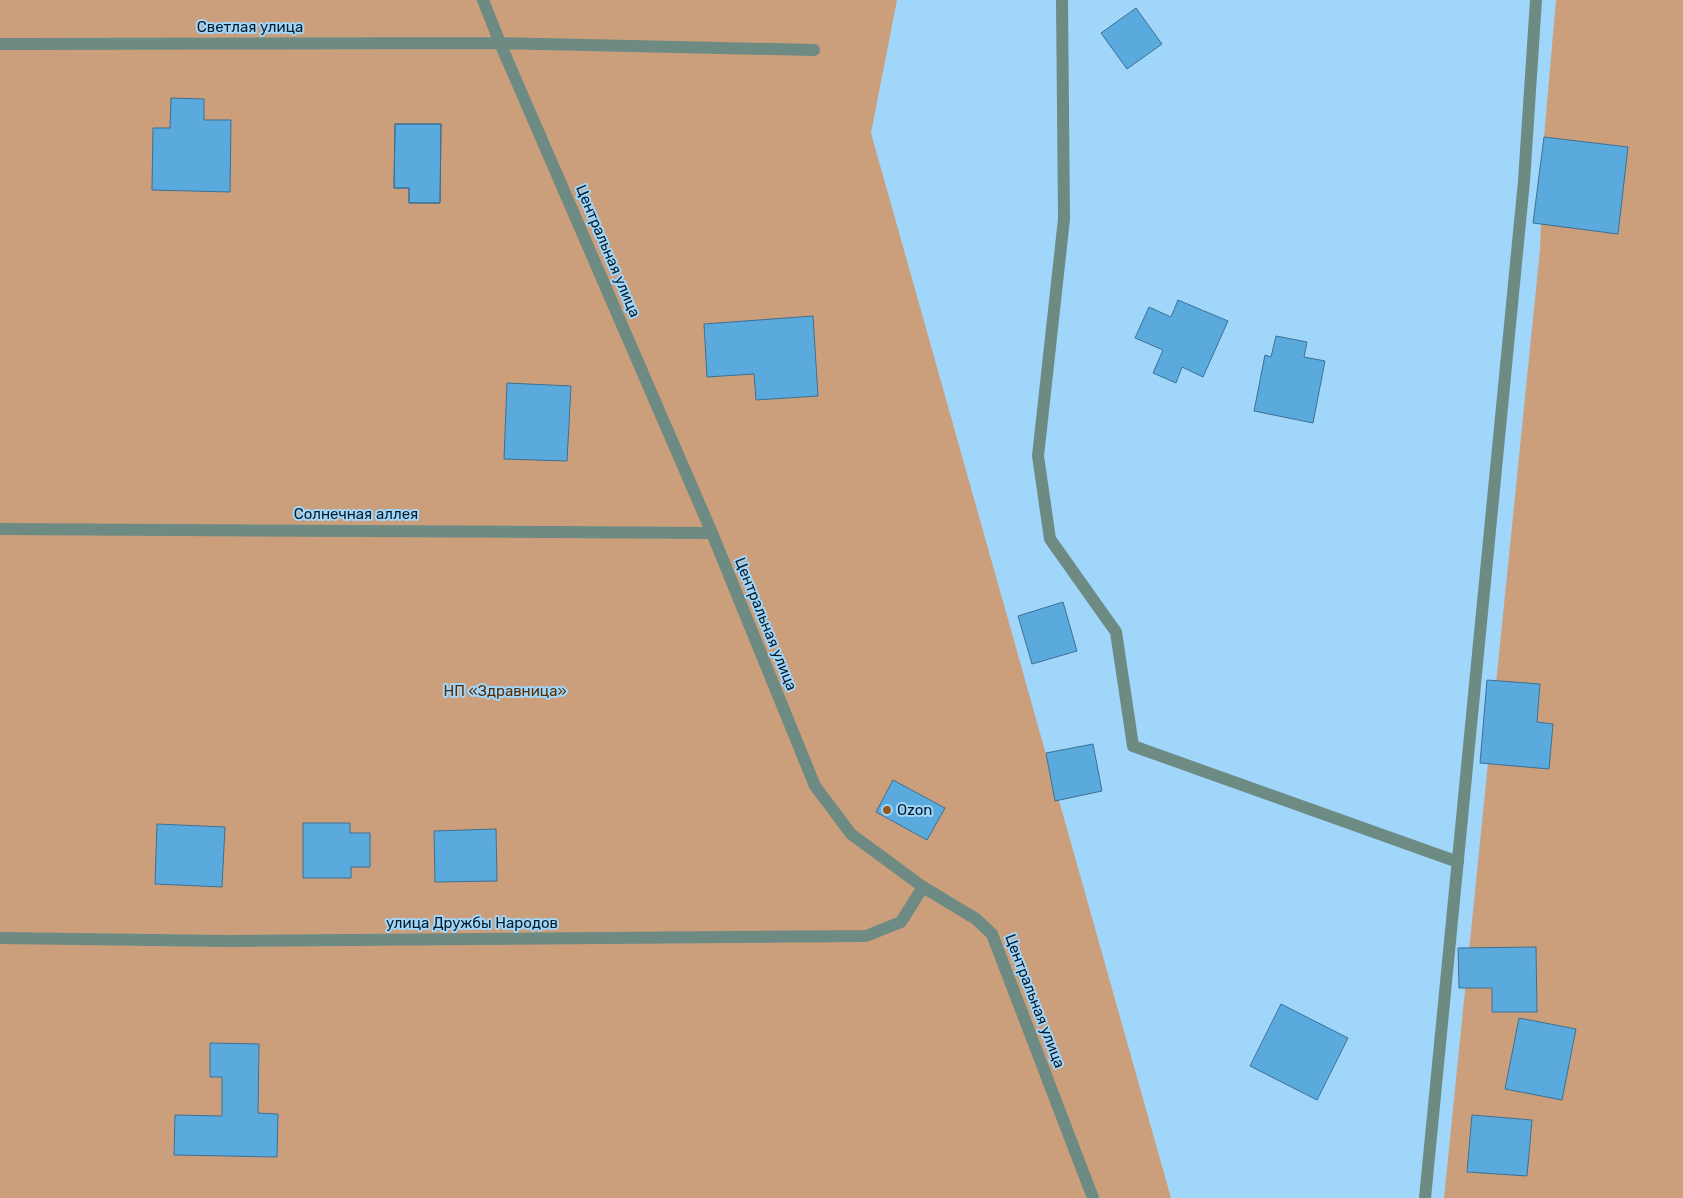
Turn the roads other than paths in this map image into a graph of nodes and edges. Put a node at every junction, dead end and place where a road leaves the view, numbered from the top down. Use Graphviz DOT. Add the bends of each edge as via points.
graph roads {
  1 [pos="483,0"];
  2 [pos="1062,0"];
  3 [pos="1536,0"];
  4 [pos="500,43"];
  5 [pos="0,44"];
  6 [pos="814,50"];
  7 [pos="0,529"];
  8 [pos="712,533"];
  9 [pos="1458,862"];
  10 [pos="923,887"];
  11 [pos="0,938"];
  12 [pos="1093,1198"];
  13 [pos="1425,1198"];
  1 -- 4 [label="street, Центральная улица"];
  2 -- 9 [label="street" via="1064,218 1038,456 1050,539 1116,632 1133,746"];
  3 -- 9 [label="street" via="1524,181"];
  4 -- 5 [label="street, Светлая улица"];
  4 -- 6 [label="street, Светлая улица"];
  4 -- 8 [label="street, Центральная улица"];
  7 -- 8 [label="street, Солнечная аллея"];
  8 -- 10 [label="street, Центральная улица" via="815,786 851,834"];
  9 -- 13 [label="street"];
  10 -- 11 [label="street, улица Дружбы Народов" via="901,922 866,936 238,941"];
  10 -- 12 [label="street, Центральная улица" via="976,919 992,934"];
}
